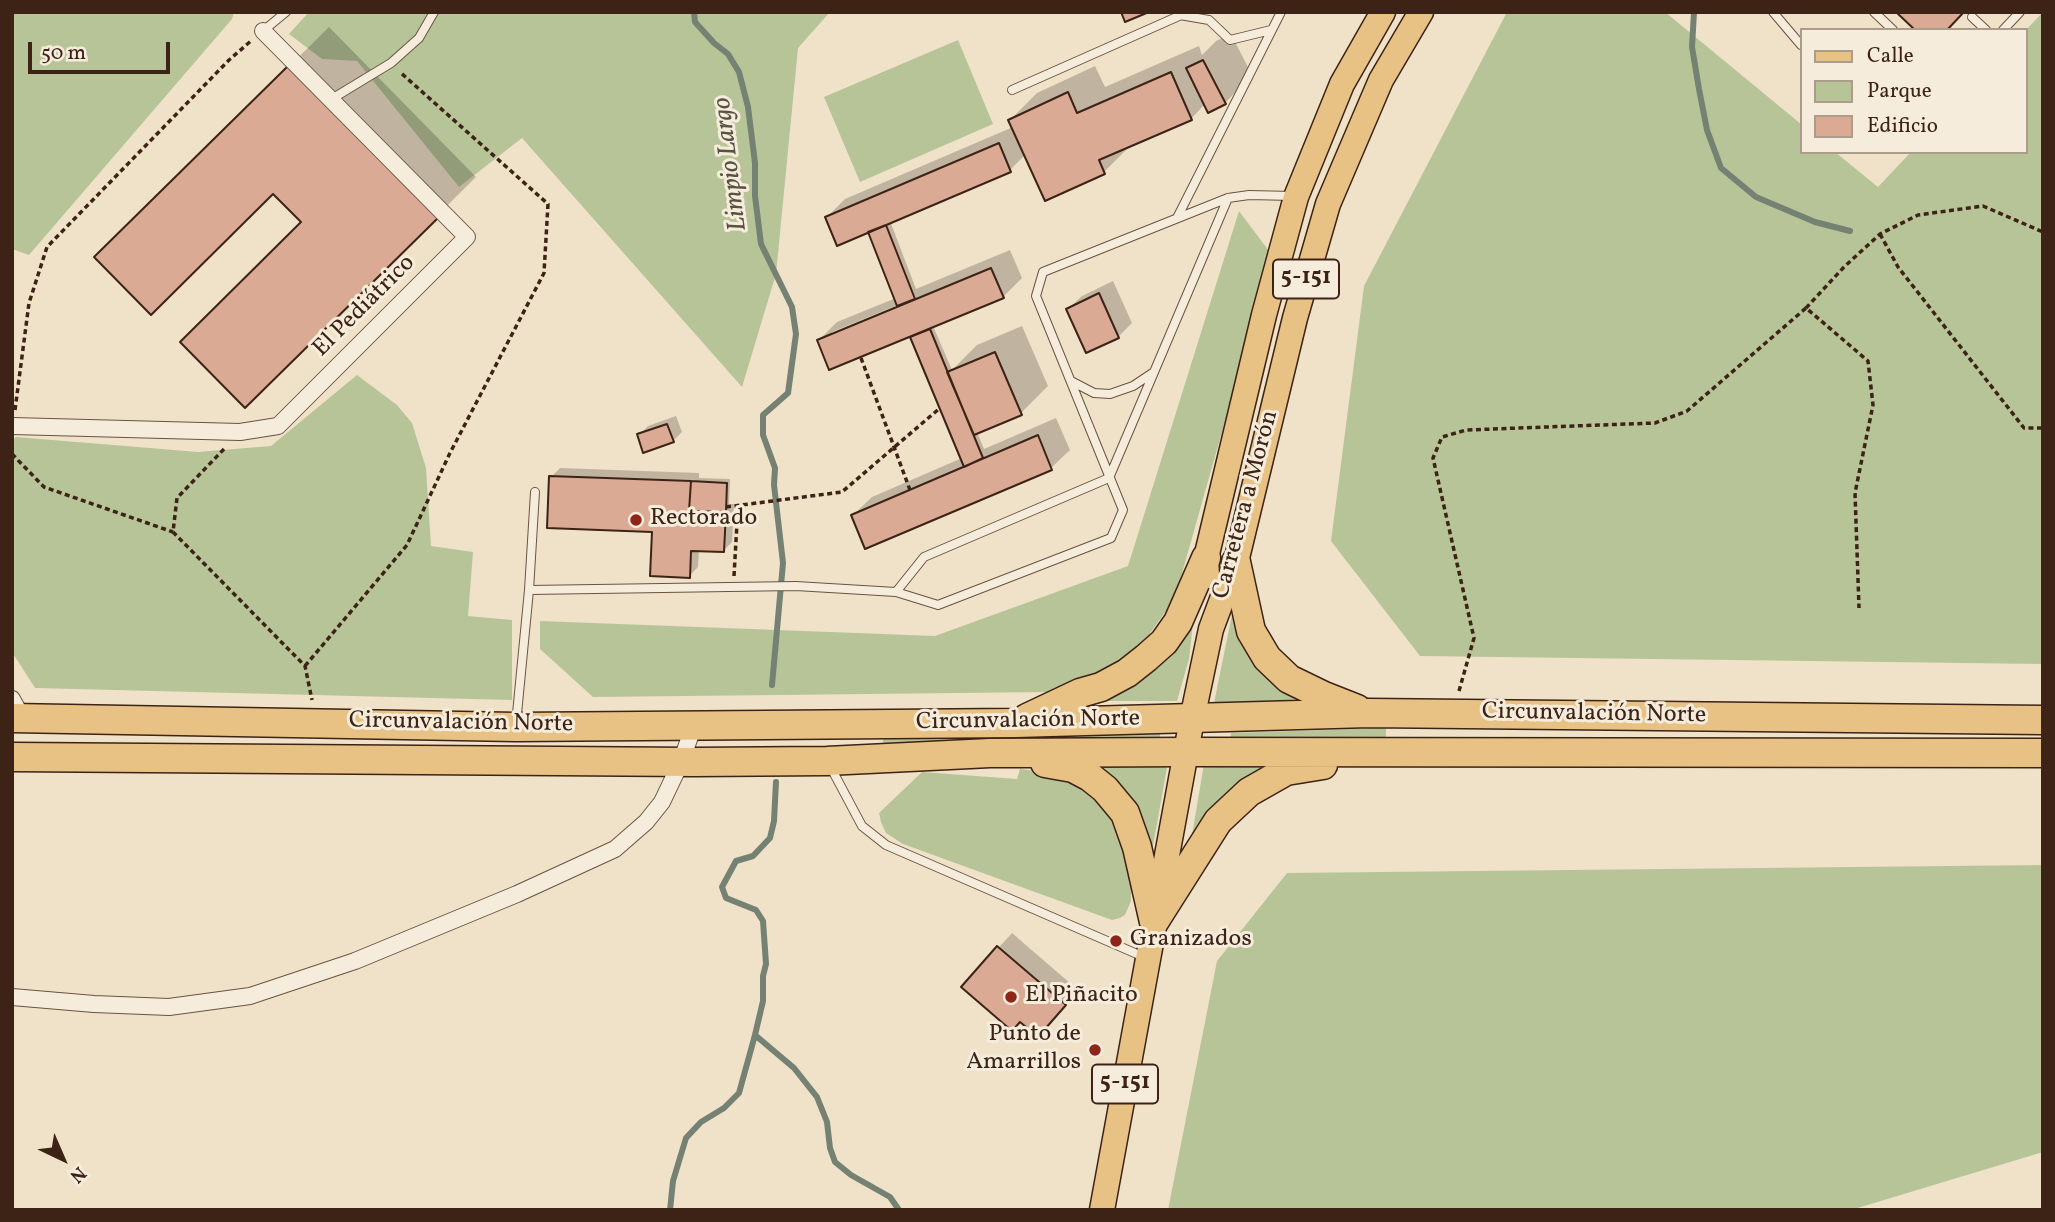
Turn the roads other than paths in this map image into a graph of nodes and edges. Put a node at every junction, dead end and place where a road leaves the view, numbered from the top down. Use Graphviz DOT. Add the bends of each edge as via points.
graph roads {
  1 [pos="286,12"];
  2 [pos="434,12"];
  3 [pos="1281,12"];
  4 [pos="1383,12"];
  5 [pos="1421,12"];
  6 [pos="1773,12"];
  7 [pos="1874,12"];
  8 [pos="2020,12"];
  9 [pos="1184,14"];
  10 [pos="1972,18"];
  11 [pos="1891,28"];
  12 [pos="1984,28"];
  13 [pos="2005,28"];
  14 [pos="1271,30"];
  15 [pos="263,31"];
  16 [pos="1800,44"];
  17 [pos="1012,90"];
  18 [pos="330,100"];
  19 [pos="1296,197"];
  20 [pos="1228,198"];
  21 [pos="1328,204"];
  22 [pos="1177,218"];
  23 [pos="1154,372"];
  24 [pos="1070,381"];
  25 [pos="13,426"];
  26 [pos="1110,478"];
  27 [pos="536,492"];
  28 [pos="1206,558"];
  29 [pos="1236,562"];
  30 [pos="529,590"];
  31 [pos="896,592"];
  32 [pos="1211,629"];
  33 [pos="16,712"];
  34 [pos="1369,713"];
  35 [pos="1192,719"];
  36 [pos="2043,720"];
  37 [pos="1016,723"];
  38 [pos="694,725"];
  39 [pos="516,727"];
  40 [pos="821,742"];
  41 [pos="1409,750"];
  42 [pos="1186,752"];
  43 [pos="990,753"];
  44 [pos="2043,753"];
  45 [pos="12,757"];
  46 [pos="515,761"];
  47 [pos="681,762"];
  48 [pos="1154,922"];
  49 [pos="1147,959"];
  50 [pos="12,997"];
  51 [pos="1102,1210"];
  1 -- 15 [label="lane"];
  2 -- 18 [label="lane" via="419,38 391,63"];
  3 -- 14 [label="lane"];
  4 -- 19 [label="main road, Carretera a Morón / 5-151" via="1342,84"];
  5 -- 21 [label="main road, Carretera a Morón / 5-151" via="1381,80"];
  6 -- 16 [label="lane"];
  7 -- 11 [label="lane"];
  8 -- 13 [label="lane"];
  9 -- 14 [label="lane" via="1209,20 1230,40"];
  9 -- 17 [label="lane"];
  10 -- 12 [label="lane"];
  14 -- 22 [label="lane"];
  15 -- 18 [label="street, El Pediátrico"];
  18 -- 25 [label="street, El Pediátrico" via="467,237 278,426 240,432"];
  19 -- 20 [label="lane"];
  19 -- 21 [label="main road"];
  19 -- 28 [label="main road, Carretera a Morón / 5-151"];
  20 -- 22 [label="lane"];
  20 -- 23 [label="lane"];
  21 -- 29 [label="main road, Carretera a Morón / 5-151" via="1295,318"];
  22 -- 24 [label="lane" via="1043,272 1036,296"];
  23 -- 24 [label="lane" via="1110,394 1094,393"];
  23 -- 26 [label="lane"];
  24 -- 26 [label="lane"];
  26 -- 31 [label="lane" via="924,557"];
  26 -- 31 [label="lane" via="1122,510 1111,538 938,605"];
  27 -- 30 [label="lane"];
  28 -- 32 [label="main road, Carretera a Morón / 5-151"];
  28 -- 37 [label="highway" via="1178,622 1146,658 1101,687"];
  29 -- 32 [label="main road, Carretera a Morón / 5-151"];
  29 -- 34 [label="highway" via="1251,631 1267,658 1289,679"];
  30 -- 31 [label="lane" via="796,586"];
  30 -- 39 [label="lane"];
  32 -- 35 [label="main road, 5-151"];
  33 -- 39 [label="highway, Circunvalación Norte"];
  34 -- 35 [label="highway, Circunvalación Norte"];
  34 -- 36 [label="highway, Circunvalación Norte"];
  35 -- 37 [label="highway, Circunvalación Norte"];
  35 -- 42 [label="main road, 5-151"];
  37 -- 40 [label="highway, Circunvalación Norte"];
  38 -- 39 [label="highway, Circunvalación Norte"];
  38 -- 40 [label="highway, Circunvalación Norte"];
  38 -- 47 [label="street"];
  39 -- 46 [label="highway"];
  40 -- 43 [label="highway, Circunvalación Norte"];
  40 -- 47 [label="highway, Circunvalación Norte"];
  40 -- 49 [label="lane" via="862,826 886,845"];
  41 -- 42 [label="highway, Circunvalación Norte"];
  41 -- 44 [label="highway, Circunvalación Norte"];
  41 -- 48 [label="highway" via="1286,771 1249,792 1219,821"];
  42 -- 43 [label="highway, Circunvalación Norte"];
  42 -- 48 [label="main road, 5-151"];
  43 -- 48 [label="highway" via="1073,768 1105,789 1125,813"];
  45 -- 46 [label="highway, Circunvalación Norte"];
  46 -- 47 [label="highway, Circunvalación Norte"];
  47 -- 50 [label="street" via="655,812 615,849 517,894 285,986 250,996 169,1007"];
  48 -- 49 [label="main road, 5-151"];
  49 -- 51 [label="main road, 5-151"];
}
